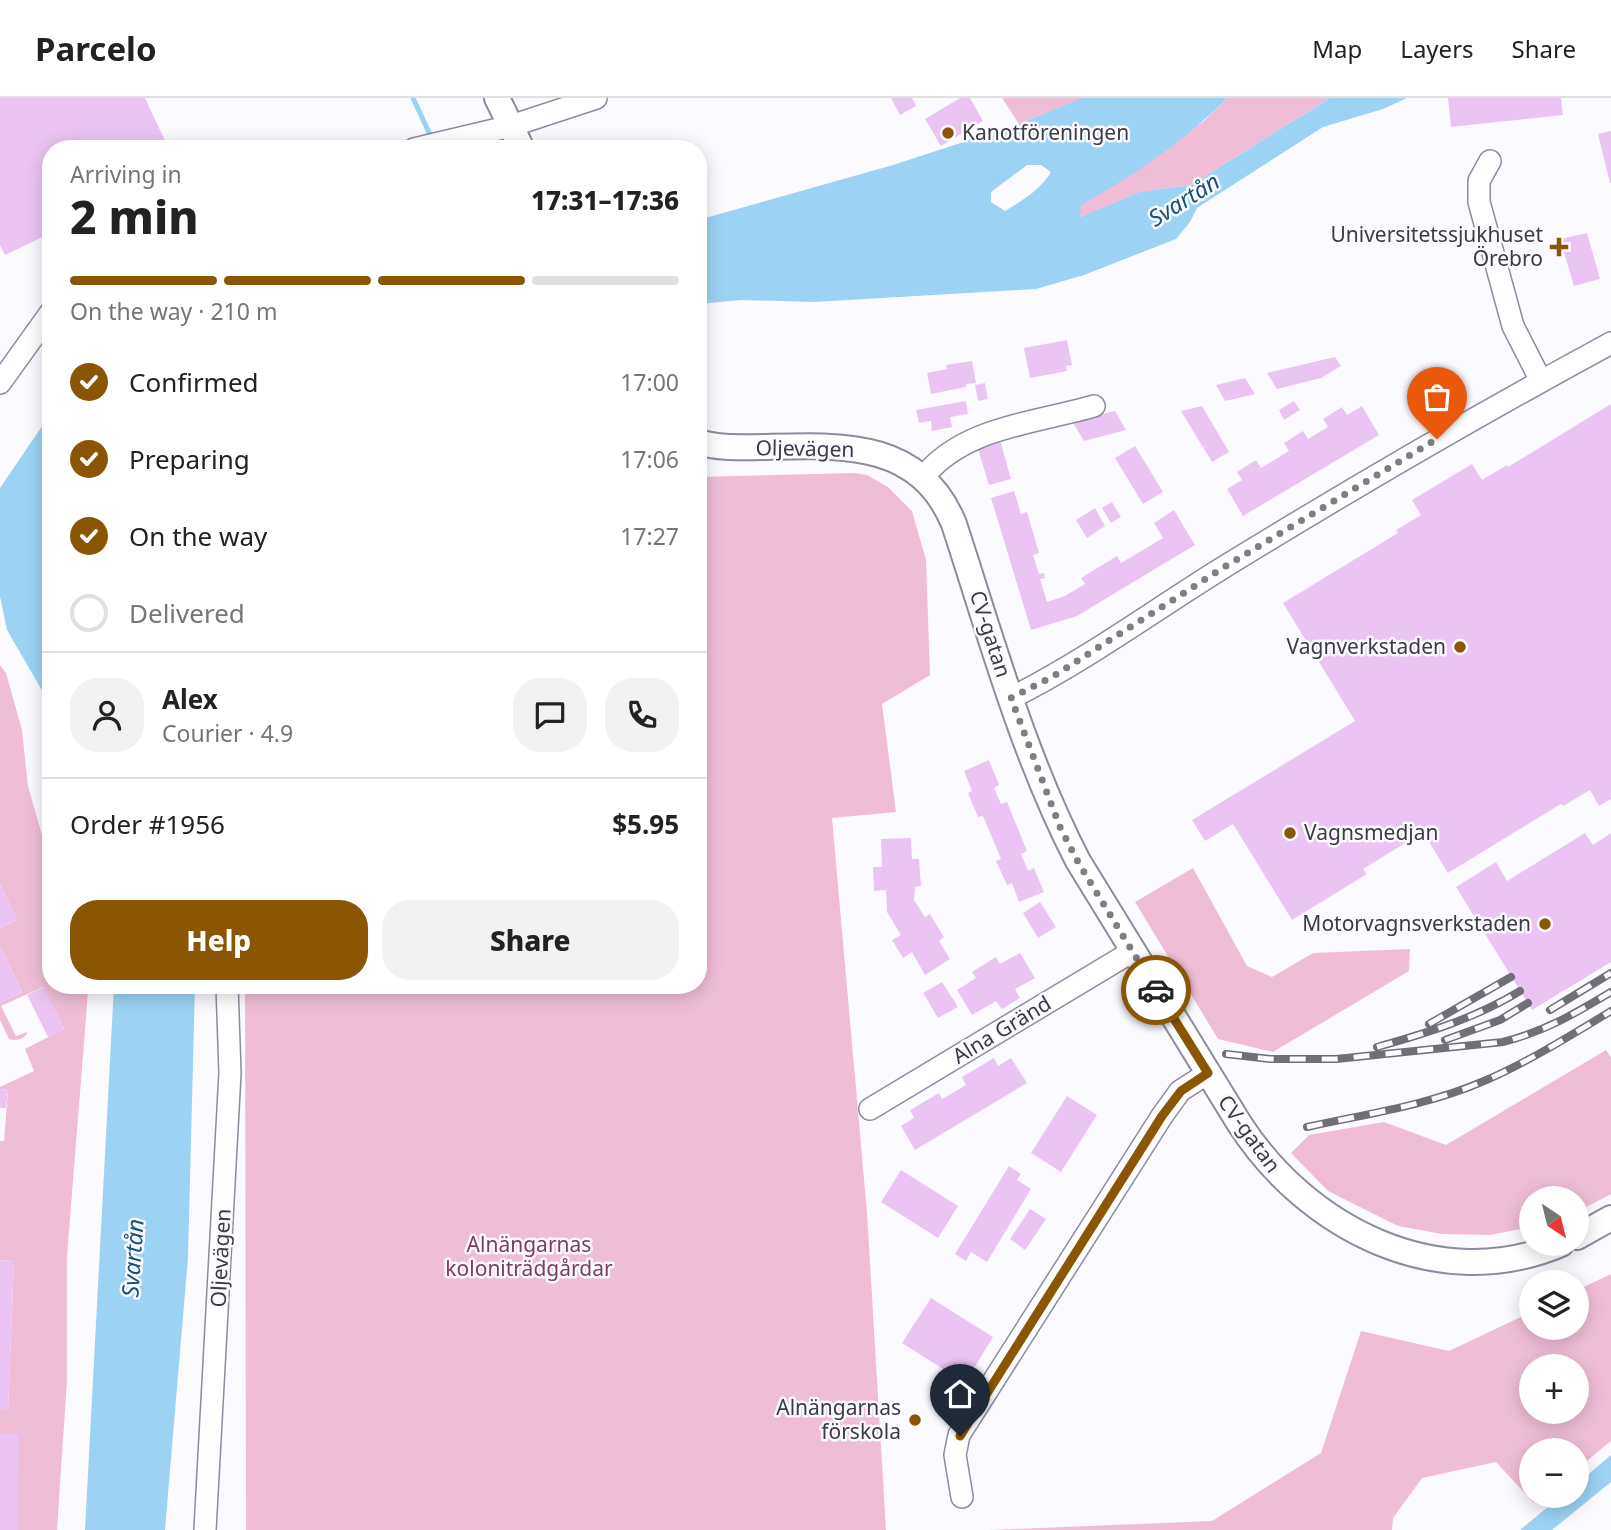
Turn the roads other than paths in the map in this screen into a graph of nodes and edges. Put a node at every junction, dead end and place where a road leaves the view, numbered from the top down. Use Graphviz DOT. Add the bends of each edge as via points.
graph roads {
  1 [pos="497,98"];
  2 [pos="596,98"];
  3 [pos="511,126"];
  4 [pos="452,140"];
  5 [pos="518,140"];
  6 [pos="1490,161"];
  7 [pos="42,325"];
  8 [pos="1611,343"];
  9 [pos="1541,381"];
  10 [pos="0,383"];
  11 [pos="1094,406"];
  12 [pos="707,444"];
  13 [pos="922,479"];
  14 [pos="1011,698"];
  15 [pos="1133,951"];
  16 [pos="228,994"];
  17 [pos="1208,1073"];
  18 [pos="870,1109"];
  19 [pos="1611,1218"];
  20 [pos="1589,1230"];
  21 [pos="1526,1256"];
  22 [pos="962,1497"];
  23 [pos="205,1530"];
  1 -- 3 [label="street"];
  2 -- 3 [label="street"];
  3 -- 4 [label="street"];
  3 -- 5 [label="street"];
  6 -- 9 [label="street" via="1479,181 1479,202 1513,326"];
  7 -- 10 [label="street"];
  8 -- 9 [label="street"];
  9 -- 14 [label="street" via="1418,450"];
  11 -- 13 [label="street" via="965,442 944,455"];
  12 -- 13 [label="street, Oljevägen" via="725,448 852,447 897,460"];
  13 -- 14 [label="street, CV-gatan" via="941,498 954,524"];
  14 -- 15 [label="street, CV-gatan" via="1060,827"];
  15 -- 17 [label="street, CV-gatan"];
  15 -- 18 [label="street, Alna Gränd"];
  16 -- 23 [label="street, Oljevägen" via="230,1073"];
  17 -- 21 [label="street, CV-gatan" via="1251,1143 1282,1179 1324,1213 1374,1241 1430,1259 1475,1262"];
  17 -- 22 [label="street" via="1181,1091 1162,1116 960,1436 955,1455"];
  19 -- 20 [label="street"];
}
